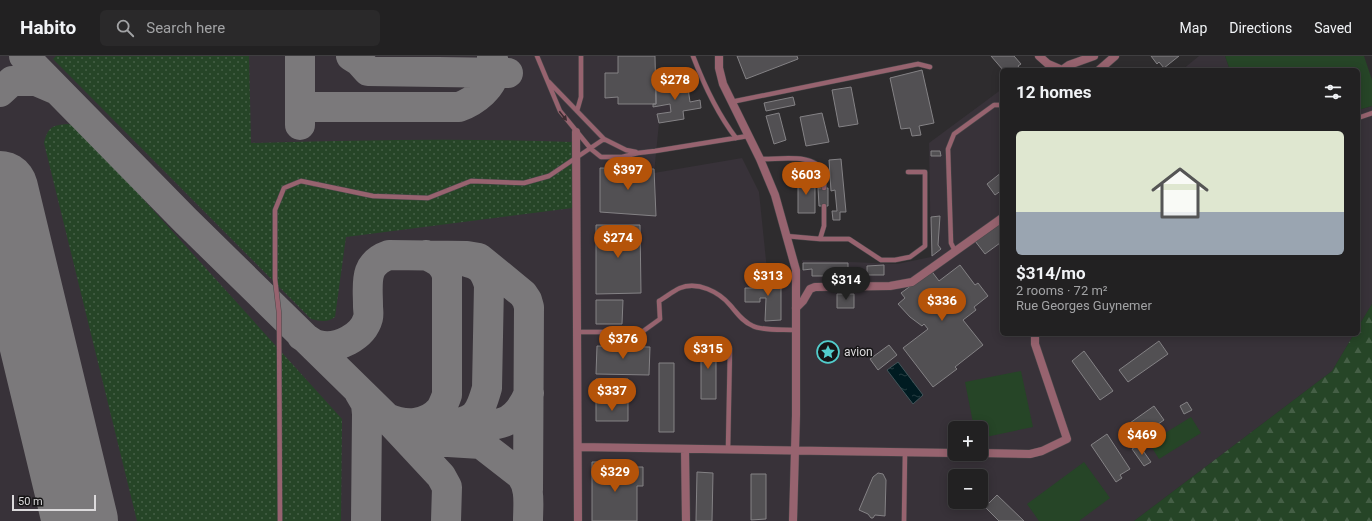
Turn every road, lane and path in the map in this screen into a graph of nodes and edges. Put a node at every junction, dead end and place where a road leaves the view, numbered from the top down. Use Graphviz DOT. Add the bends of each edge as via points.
graph roads {
  1 [pos="537,56"];
  2 [pos="581,56"];
  3 [pos="693,56"];
  4 [pos="719,56"];
  5 [pos="1039,56"];
  6 [pos="1094,56"];
  7 [pos="1114,56"];
  8 [pos="930,67"];
  9 [pos="1057,68"];
  10 [pos="1065,68"];
  11 [pos="1101,68"];
  12 [pos="548,80"];
  13 [pos="731,102"];
  14 [pos="1000,105"];
  15 [pos="576,111"];
  16 [pos="1372,114"];
  17 [pos="1360,117"];
  18 [pos="576,132"];
  19 [pos="748,136"];
  20 [pos="736,138"];
  21 [pos="604,139"];
  22 [pos="590,148"];
  23 [pos="638,153"];
  24 [pos="576,158"];
  25 [pos="760,159"];
  26 [pos="908,172"];
  27 [pos="824,188"];
  28 [pos="824,206"];
  29 [pos="1000,219"];
  30 [pos="786,236"];
  31 [pos="820,239"];
  32 [pos="954,251"];
  33 [pos="796,308"];
  34 [pos="796,330"];
  35 [pos="578,332"];
  36 [pos="1034,336"];
  37 [pos="730,348"];
  38 [pos="578,447"];
  39 [pos="685,449"];
  40 [pos="728,449"];
  41 [pos="795,449"];
  42 [pos="905,452"];
  43 [pos="948,453"];
  44 [pos="988,453"];
  45 [pos="280,521"];
  46 [pos="578,521"];
  47 [pos="686,521"];
  48 [pos="793,521"];
  49 [pos="904,521"];
  1 -- 12 [label="lane"];
  2 -- 15 [label="lane" via="581,97"];
  3 -- 20 [label="lane" via="703,84 722,120"];
  4 -- 13 [label="street" via="723,84"];
  5 -- 9 [label="street"];
  6 -- 10 [label="street"];
  7 -- 11 [label="street"];
  8 -- 13 [label="lane" via="918,64"];
  12 -- 15 [label="lane"];
  12 -- 18 [label="lane, one-way" via="560,112"];
  13 -- 19 [label="street"];
  14 -- 32 [label="lane" via="994,105 954,134 948,149 951,243"];
  15 -- 21 [label="lane"];
  16 -- 17 [label="lane"];
  18 -- 22 [label="lane"];
  18 -- 24 [label="street"];
  19 -- 20 [label="lane"];
  19 -- 25 [label="street"];
  20 -- 23 [label="lane"];
  21 -- 22 [label="lane"];
  21 -- 23 [label="lane"];
  22 -- 23 [label="lane" via="601,157 622,157"];
  22 -- 24 [label="lane"];
  24 -- 35 [label="street"];
  24 -- 45 [label="lane" via="549,176 524,183 471,181 428,198 373,196 302,181 284,188 275,210 275,279 279,313"];
  25 -- 27 [label="lane" via="804,158 817,164 824,173"];
  25 -- 30 [label="street" via="775,194"];
  26 -- 31 [label="lane" via="925,172 925,246 910,257 881,260 849,239"];
  28 -- 31 [label="lane" via="824,226"];
  29 -- 32 [label="street"];
  30 -- 31 [label="lane"];
  30 -- 33 [label="street" via="796,270"];
  32 -- 33 [label="street" via="912,282 890,286 815,287 810,289"];
  33 -- 34 [label="street"];
  34 -- 35 [label="lane" via="752,326 718,293 694,286 681,288 659,301 660,319 642,332"];
  34 -- 41 [label="street"];
  35 -- 38 [label="street"];
  36 -- 44 [label="street" via="1067,439 1030,454"];
  37 -- 40 [label="lane"];
  38 -- 39 [label="street"];
  38 -- 46 [label="street"];
  39 -- 40 [label="street"];
  39 -- 47 [label="street"];
  40 -- 41 [label="street"];
  41 -- 42 [label="street"];
  41 -- 48 [label="street"];
  42 -- 43 [label="street"];
  42 -- 49 [label="lane"];
}
